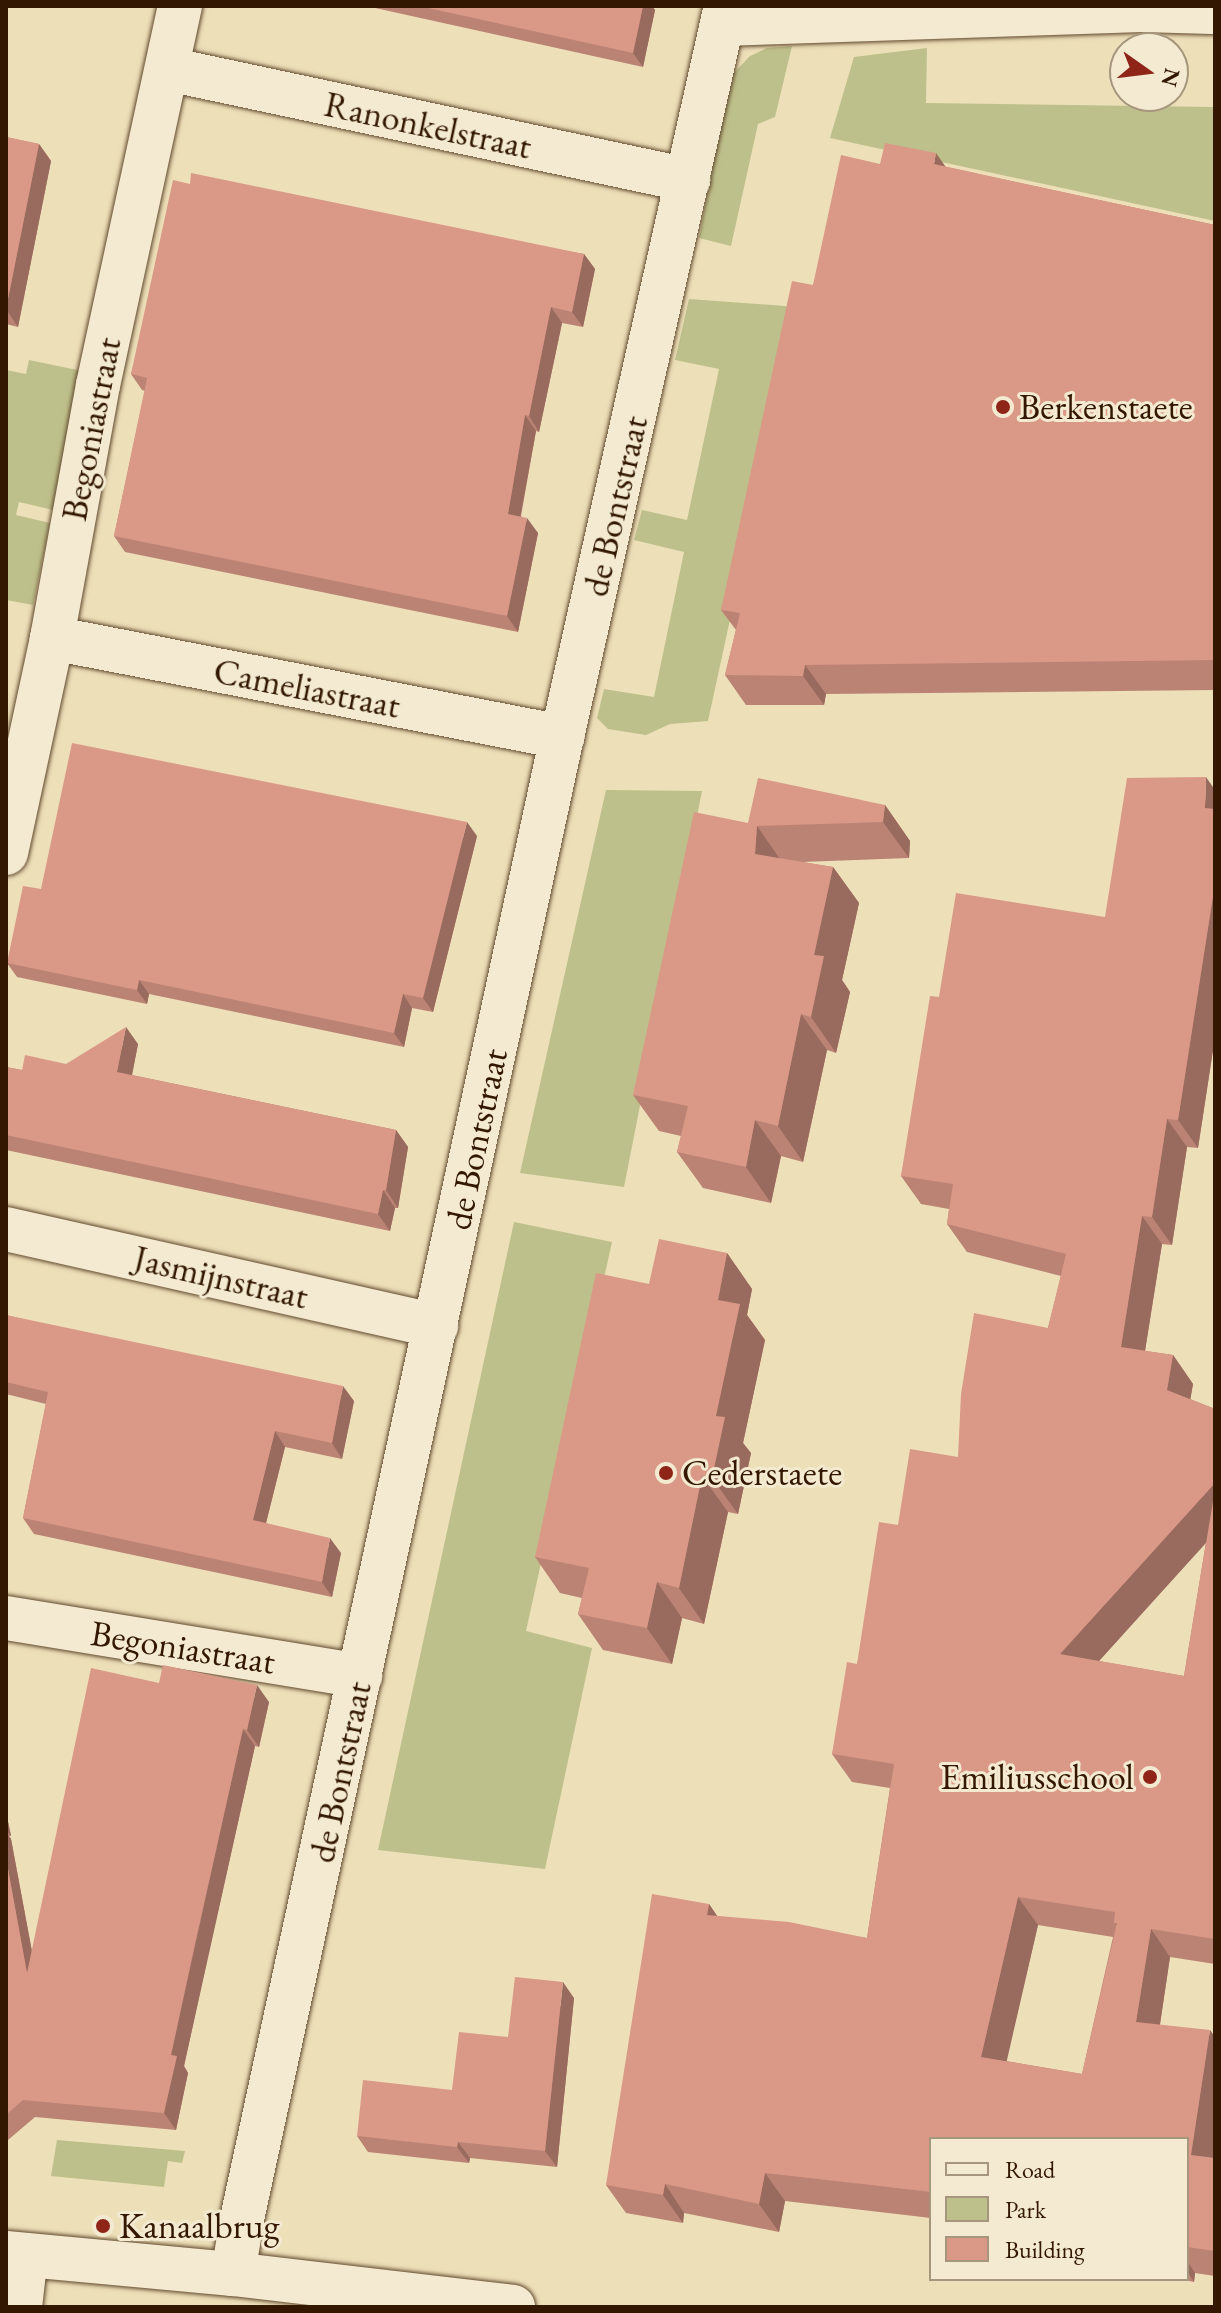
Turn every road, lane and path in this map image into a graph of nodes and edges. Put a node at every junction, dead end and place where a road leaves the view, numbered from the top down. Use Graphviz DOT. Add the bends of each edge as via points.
graph roads {
  1 [pos="180,6"];
  2 [pos="1143,8"];
  3 [pos="1215,12"];
  4 [pos="724,15"];
  5 [pos="168,69"];
  6 [pos="688,180"];
  7 [pos="52,638"];
  8 [pos="562,737"];
  9 [pos="6,853"];
  10 [pos="6,1229"];
  11 [pos="436,1326"];
  12 [pos="6,1618"];
  13 [pos="360,1676"];
  14 [pos="16,2254"];
  15 [pos="233,2274"];
  16 [pos="20,2307"];
  17 [pos="513,2307"];
  1 -- 5 [label="street, Begoniastraat"];
  2 -- 3 [label="street"];
  2 -- 4 [label="street"];
  4 -- 6 [label="street, de Bontstraat"];
  5 -- 6 [label="street, Ranonkelstraat"];
  5 -- 7 [label="street, Begoniastraat" via="98,385"];
  6 -- 8 [label="street, de Bontstraat"];
  7 -- 8 [label="street, Cameliastraat"];
  7 -- 9 [label="street, Begoniastraat"];
  8 -- 11 [label="street, de Bontstraat"];
  10 -- 11 [label="street, Jasmijnstraat"];
  11 -- 13 [label="street, de Bontstraat"];
  12 -- 13 [label="street, Begoniastraat"];
  13 -- 15 [label="street, de Bontstraat"];
  14 -- 15 [label="street"];
  14 -- 16 [label="street"];
  15 -- 17 [label="street"];
}
